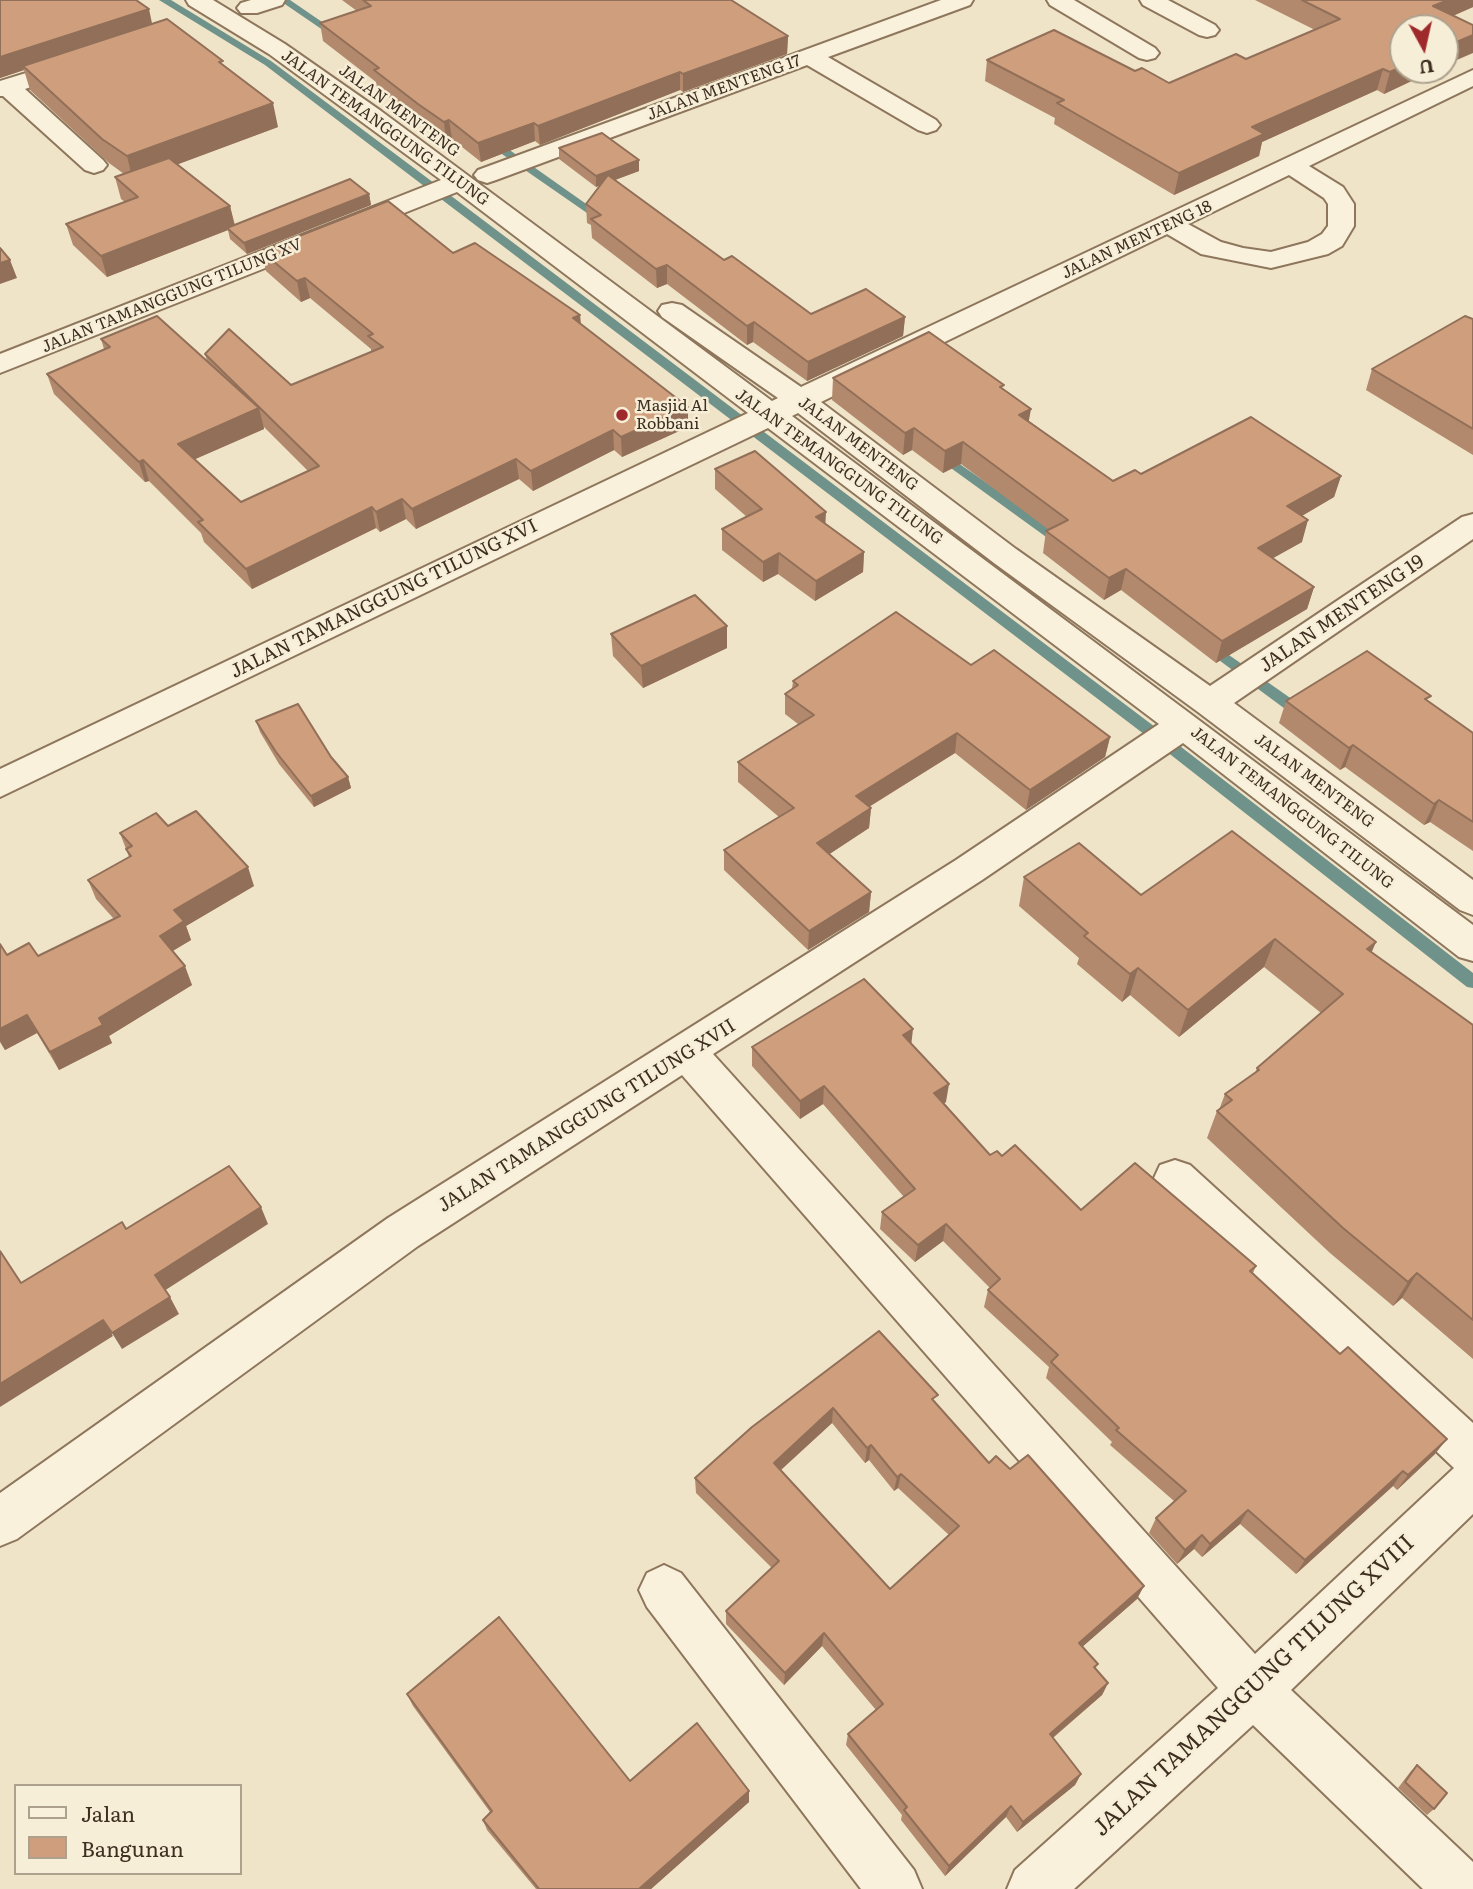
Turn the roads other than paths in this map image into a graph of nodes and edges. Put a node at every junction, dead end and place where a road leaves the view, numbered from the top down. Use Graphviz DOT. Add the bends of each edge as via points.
graph roads {
  1 [pos="962,0"];
  2 [pos="1058,0"];
  3 [pos="1151,0"];
  4 [pos="229,8"];
  5 [pos="1207,30"];
  6 [pos="1147,53"];
  7 [pos="97,57"];
  8 [pos="810,57"];
  9 [pos="1473,77"];
  10 [pos="4,88"];
  11 [pos="927,125"];
  12 [pos="94,165"];
  13 [pos="1292,166"];
  14 [pos="473,178"];
  15 [pos="1170,225"];
  16 [pos="5,354"];
  17 [pos="800,400"];
  18 [pos="768,414"];
  19 [pos="1473,524"];
  20 [pos="1197,714"];
  21 [pos="0,784"];
  22 [pos="1473,900"];
  23 [pos="1473,946"];
  24 [pos="687,1053"];
  25 [pos="1175,1178"];
  26 [pos="1473,1454"];
  27 [pos="1473,1482"];
  28 [pos="0,1522"];
  29 [pos="664,1590"];
  30 [pos="1254,1690"];
  31 [pos="895,1889"];
  32 [pos="1034,1889"];
  33 [pos="1462,1889"];
  1 -- 8 [label="street, JALAN MENTENG 17"];
  2 -- 6 [label="street"];
  3 -- 5 [label="street"];
  4 -- 14 [label="street, JALAN TEMANGGUNG TILUNG" via="325,82"];
  7 -- 10 [label="street"];
  8 -- 11 [label="street"];
  8 -- 14 [label="street, JALAN MENTENG 17"];
  9 -- 13 [label="street, JALAN MENTENG 18"];
  10 -- 12 [label="street"];
  13 -- 15 [label="street, JALAN MENTENG 18"];
  13 -- 15 [label="street" via="1334,193 1341,204 1341,226 1332,240 1318,248 1271,260 1242,256 1211,248"];
  14 -- 16 [label="street, JALAN TAMANGGUNG TILUNG XV"];
  14 -- 17 [label="street, JALAN MENTENG"];
  14 -- 18 [label="street, JALAN TEMANGGUNG TILUNG"];
  15 -- 17 [label="street, JALAN MENTENG 18"];
  17 -- 18 [label="street, JALAN MENTENG 18"];
  17 -- 20 [label="street, JALAN MENTENG" via="1005,555"];
  18 -- 20 [label="street, JALAN TEMANGGUNG TILUNG"];
  18 -- 21 [label="street, JALAN TAMANGGUNG TILUNG XVI"];
  19 -- 20 [label="street, JALAN MENTENG 19"];
  20 -- 22 [label="street, JALAN MENTENG"];
  20 -- 23 [label="street, JALAN TEMANGGUNG TILUNG"];
  20 -- 24 [label="street, JALAN TAMANGGUNG TILUNG XVII" via="969,870"];
  24 -- 28 [label="street, JALAN TAMANGGUNG TILUNG XVII" via="403,1232"];
  24 -- 30 [label="street"];
  25 -- 26 [label="street"];
  27 -- 30 [label="street, JALAN TAMANGGUNG TILUNG XVIII"];
  29 -- 31 [label="street"];
  30 -- 32 [label="street, JALAN TAMANGGUNG TILUNG XVIII"];
  30 -- 33 [label="street"];
}
